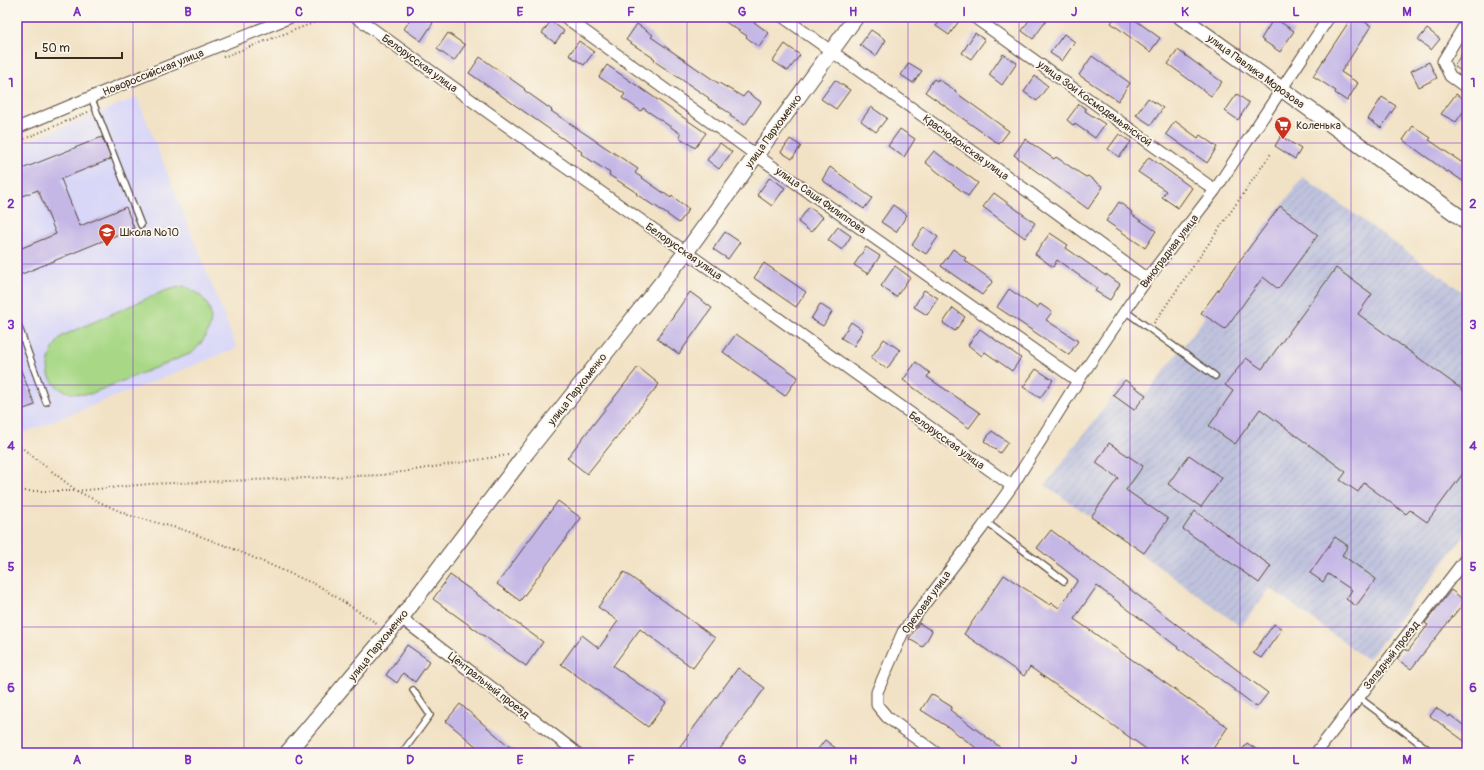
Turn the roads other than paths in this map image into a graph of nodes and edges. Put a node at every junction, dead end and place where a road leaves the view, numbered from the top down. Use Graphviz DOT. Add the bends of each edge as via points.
graph roads {
  1 [pos="291,17"];
  2 [pos="356,17"];
  3 [pos="565,17"];
  4 [pos="783,17"];
  5 [pos="856,17"];
  6 [pos="974,17"];
  7 [pos="1181,17"];
  8 [pos="1328,17"];
  9 [pos="1467,22"];
  10 [pos="831,52"];
  11 [pos="1467,88"];
  12 [pos="1282,90"];
  13 [pos="91,97"];
  14 [pos="17,128"];
  15 [pos="756,155"];
  16 [pos="1215,190"];
  17 [pos="1467,222"];
  18 [pos="141,225"];
  19 [pos="686,252"];
  20 [pos="1147,279"];
  21 [pos="1124,311"];
  22 [pos="17,322"];
  23 [pos="1215,376"];
  24 [pos="1078,381"];
  25 [pos="46,402"];
  26 [pos="1012,486"];
  27 [pos="986,522"];
  28 [pos="1467,557"];
  29 [pos="1064,581"];
  30 [pos="400,618"];
  31 [pos="413,690"];
  32 [pos="1358,698"];
  33 [pos="288,753"];
  34 [pos="402,753"];
  35 [pos="577,753"];
  36 [pos="936,753"];
  37 [pos="1316,753"];
  38 [pos="1433,753"];
  1 -- 13 [label="street, Новороссийская улица"];
  2 -- 19 [label="street, Белорусская улица"];
  3 -- 15 [label="street, улица Саши Филиппова"];
  4 -- 10 [label="street, Краснодонская улица"];
  5 -- 10 [label="street, улица Пархоменко"];
  6 -- 16 [label="street, улица Зои Космодемьянской"];
  7 -- 12 [label="street, улица Павлика Морозова"];
  8 -- 12 [label="street, Виноградная улица"];
  9 -- 11 [label="street" via="1443,61 1450,76"];
  10 -- 15 [label="street, улица Пархоменко"];
  10 -- 20 [label="street, Краснодонская улица" via="985,160"];
  12 -- 16 [label="street, Виноградная улица"];
  12 -- 17 [label="street, улица Павлика Морозова"];
  13 -- 14 [label="street, Новороссийская улица"];
  13 -- 18 [label="lane"];
  15 -- 19 [label="street, улица Пархоменко"];
  15 -- 24 [label="street, улица Саши Филиппова"];
  16 -- 20 [label="street, Виноградная улица"];
  19 -- 26 [label="street, Белорусская улица"];
  19 -- 30 [label="street, улица Пархоменко" via="527,452"];
  20 -- 21 [label="street, Виноградная улица"];
  21 -- 23 [label="lane"];
  21 -- 24 [label="street, Виноградная улица"];
  22 -- 25 [label="lane"];
  24 -- 26 [label="street, Виноградная улица"];
  26 -- 27 [label="street, Ореховая улица"];
  27 -- 29 [label="lane"];
  27 -- 36 [label="street, Ореховая улица" via="903,632 877,692 877,705 887,717"];
  28 -- 32 [label="street, Западный проезд"];
  30 -- 33 [label="street, улица Пархоменко"];
  30 -- 35 [label="street, Центральный проезд"];
  31 -- 34 [label="lane" via="430,715"];
  32 -- 37 [label="street, Западный проезд"];
  32 -- 38 [label="lane"];
}
